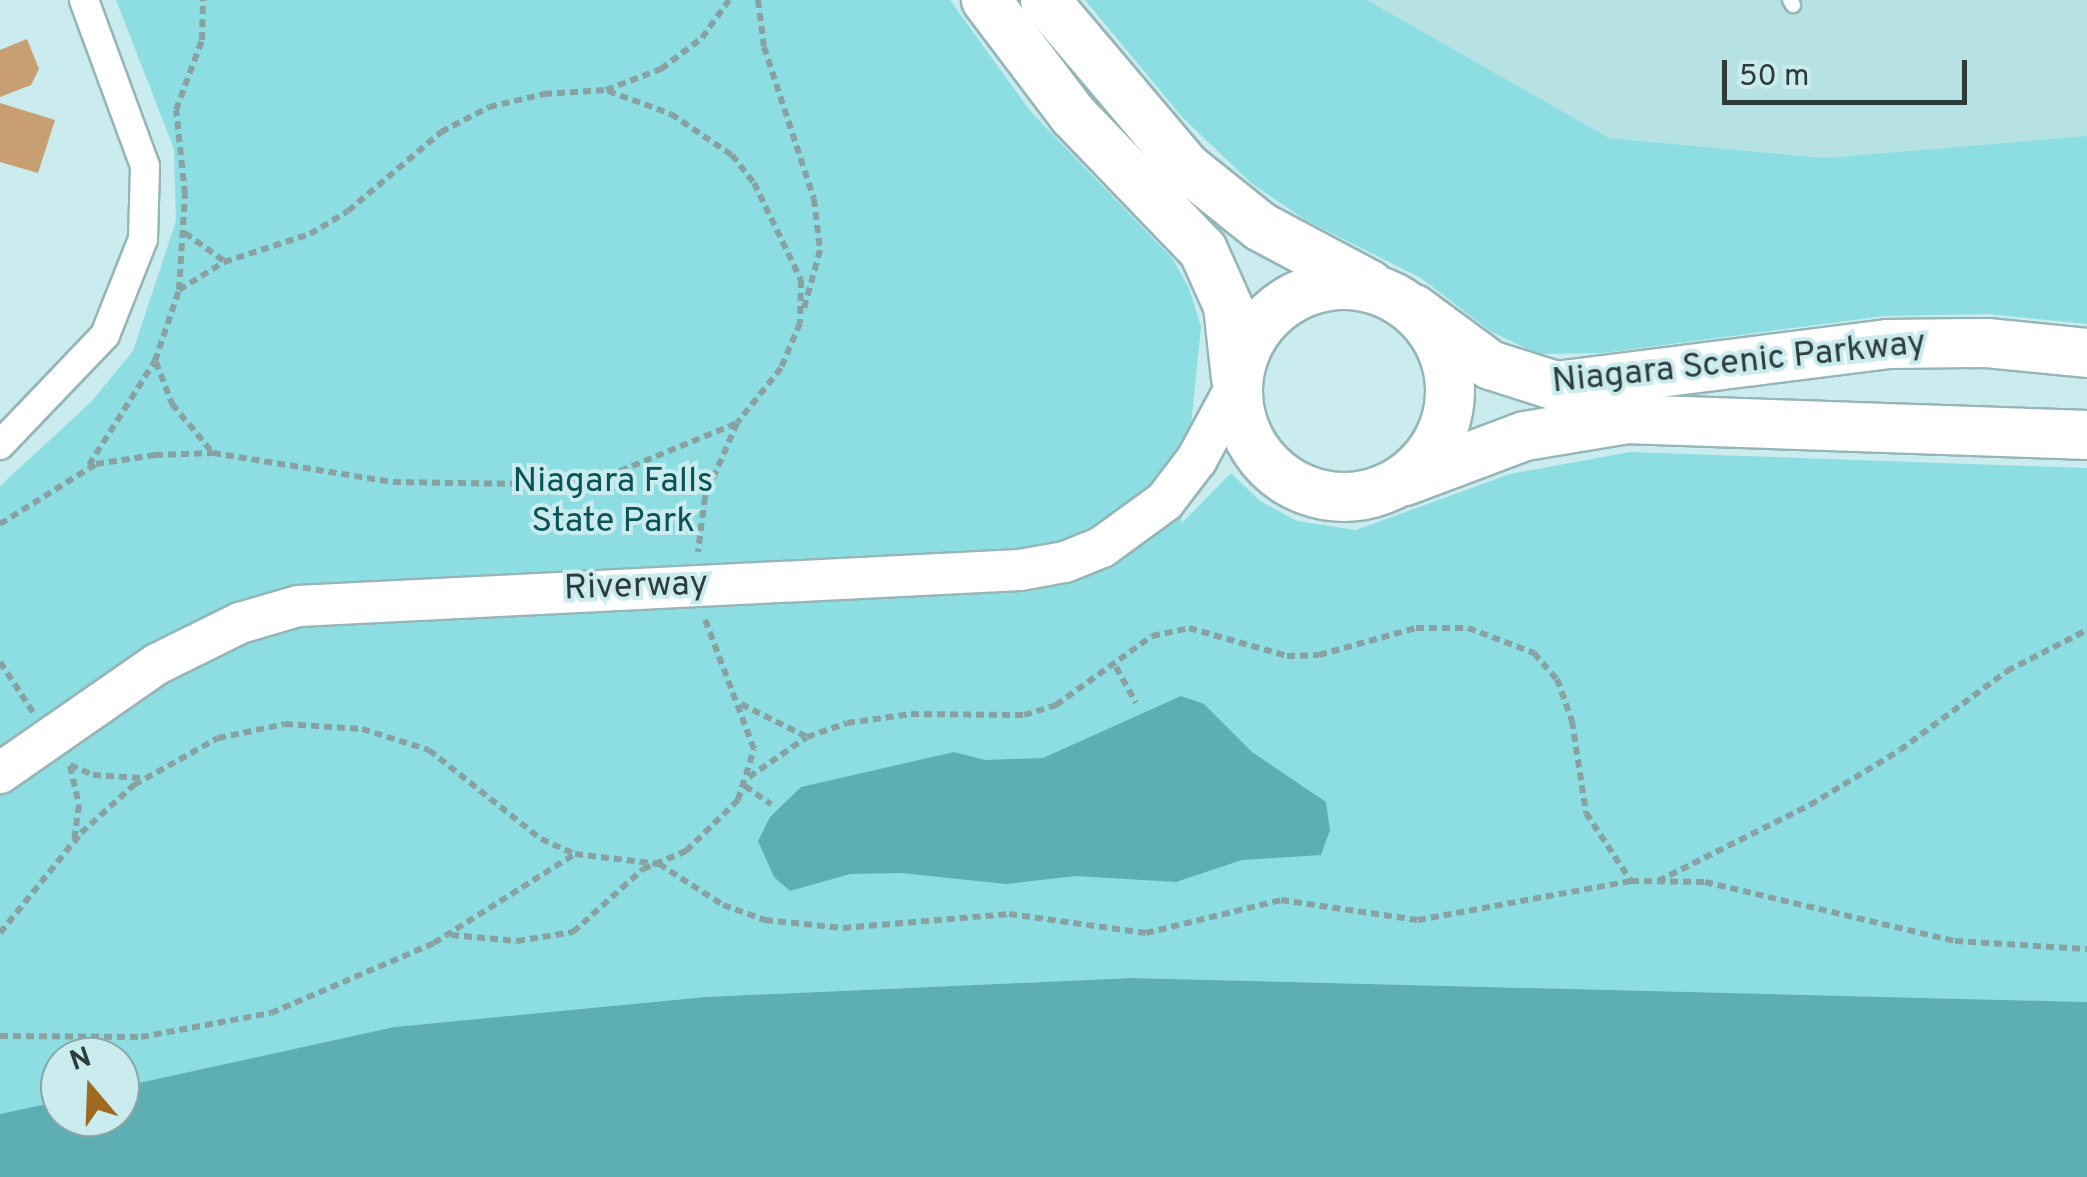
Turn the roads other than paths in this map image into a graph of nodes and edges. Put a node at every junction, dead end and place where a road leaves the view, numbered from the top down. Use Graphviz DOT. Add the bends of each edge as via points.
graph roads {
  1 [pos="84,0"];
  2 [pos="986,0"];
  3 [pos="1045,0"];
  4 [pos="1396,299"];
  5 [pos="2087,353"];
  6 [pos="1236,386"];
  7 [pos="2087,436"];
  8 [pos="0,445"];
  9 [pos="1405,482"];
  10 [pos="0,774"];
  1 -- 8 [label="street" via="146,166 143,239 106,335"];
  2 -- 6 [label="highway" via="1074,115 1203,250 1228,306"];
  3 -- 4 [label="highway, Niagara Scenic Parkway" via="1186,166 1261,227"];
  4 -- 5 [label="highway, Niagara Scenic Parkway" via="1490,365 1556,386 1886,344 1987,343"];
  4 -- 6 [label="highway" via="1335,286 1294,300 1254,338"];
  4 -- 9 [label="highway" via="1439,342 1449,396 1432,452"];
  6 -- 9 [label="highway" via="1250,441 1290,482 1354,498"];
  6 -- 10 [label="main road, Riverway" via="1189,472 1165,501 1102,546 1065,562 1020,570 298,606 240,623 156,664"];
  7 -- 9 [label="highway, Niagara Scenic Parkway" via="1628,419 1525,436"];
}
